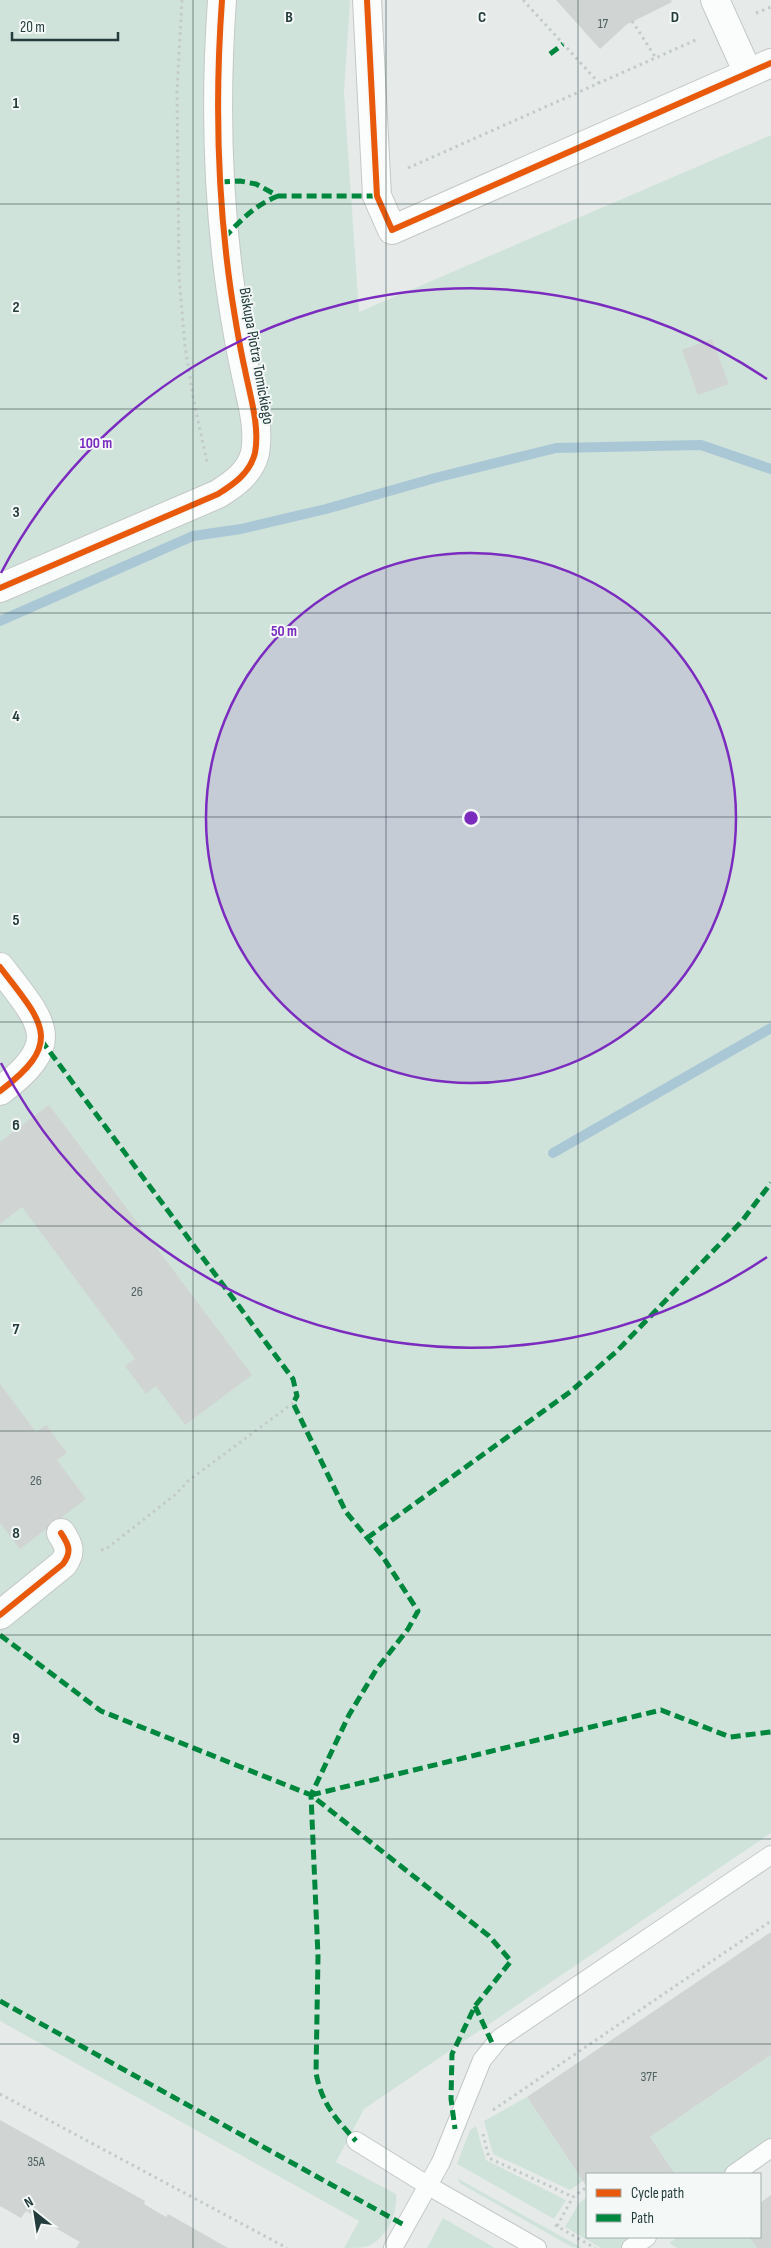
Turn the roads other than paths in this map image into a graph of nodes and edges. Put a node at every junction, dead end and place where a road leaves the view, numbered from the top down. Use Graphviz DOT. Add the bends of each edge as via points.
graph roads {
  1 [pos="222,0"];
  2 [pos="366,0"];
  3 [pos="714,0"];
  4 [pos="759,68"];
  5 [pos="0,588"];
  6 [pos="0,967"];
  7 [pos="0,1091"];
  8 [pos="65,1545"];
  9 [pos="0,1615"];
  10 [pos="771,1855"];
  11 [pos="356,2141"];
  12 [pos="771,2148"];
  13 [pos="735,2173"];
  14 [pos="427,2185"];
  15 [pos="645,2238"];
  16 [pos="393,2248"];
  17 [pos="537,2248"];
  18 [pos="631,2248"];
  1 -- 5 [label="street, Biskupa Piotra Tomickiego" via="218,86 222,212 231,292 256,426 254,454 239,480 218,494"];
  2 -- 4 [label="street" via="377,196 392,230"];
  3 -- 4 [label="street" via="726,26"];
  6 -- 7 [label="street" via="35,1016 41,1040 33,1062"];
  8 -- 9 [label="street" via="63,1564"];
  10 -- 14 [label="lane" via="500,2038 482,2060 441,2162"];
  11 -- 14 [label="lane"];
  12 -- 13 [label="lane"];
  14 -- 16 [label="lane"];
  14 -- 17 [label="lane"];
  15 -- 18 [label="lane"];
}
